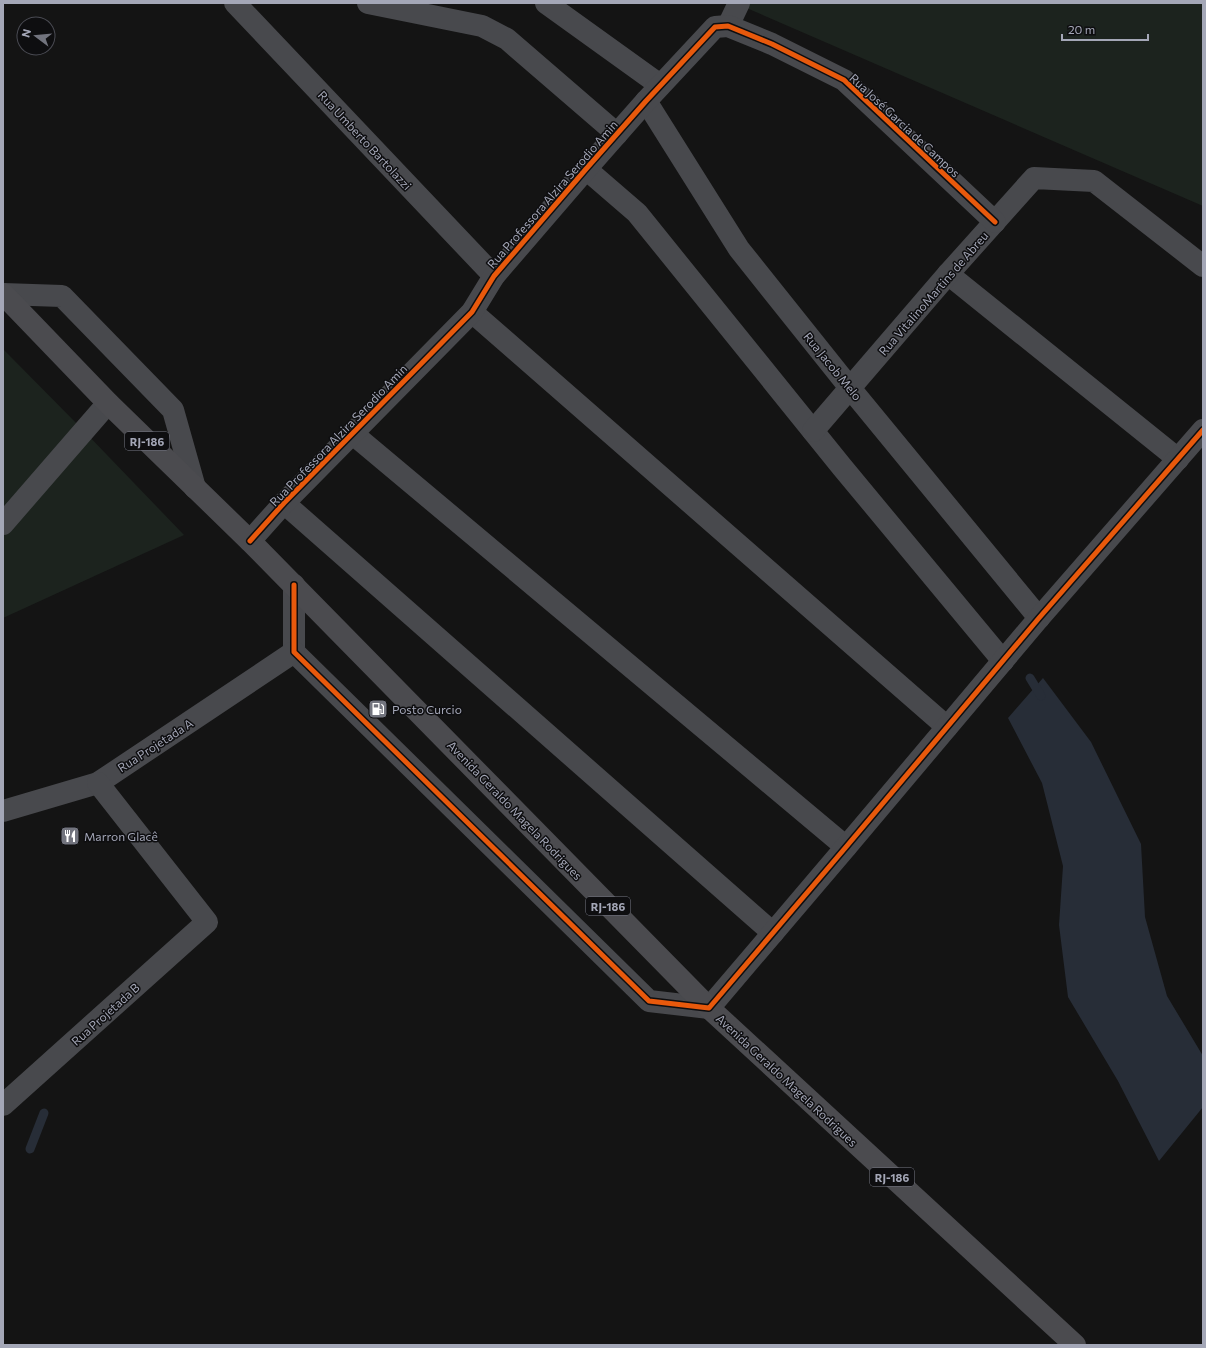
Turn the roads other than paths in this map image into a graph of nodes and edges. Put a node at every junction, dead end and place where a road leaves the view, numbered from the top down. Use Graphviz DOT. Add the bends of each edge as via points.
graph roads {
  1 [pos="235,3"];
  2 [pos="368,3"];
  3 [pos="546,3"];
  4 [pos="739,3"];
  5 [pos="728,26"];
  6 [pos="653,93"];
  7 [pos="617,134"];
  8 [pos="586,169"];
  9 [pos="995,222"];
  10 [pos="1203,266"];
  11 [pos="948,274"];
  12 [pos="494,276"];
  13 [pos="3,294"];
  14 [pos="472,312"];
  15 [pos="850,388"];
  16 [pos="108,403"];
  17 [pos="1203,430"];
  18 [pos="813,431"];
  19 [pos="353,434"];
  20 [pos="1178,459"];
  21 [pos="195,488"];
  22 [pos="284,503"];
  23 [pos="3,524"];
  24 [pos="250,541"];
  25 [pos="294,585"];
  26 [pos="1039,618"];
  27 [pos="294,652"];
  28 [pos="1002,661"];
  29 [pos="947,727"];
  30 [pos="98,783"];
  31 [pos="3,810"];
  32 [pos="846,847"];
  33 [pos="773,933"];
  34 [pos="709,1008"];
  35 [pos="3,1105"];
  36 [pos="1075,1345"];
  1 -- 12 [label="street, Rua Umberto Bartolazzi"];
  2 -- 7 [label="street" via="488,29 507,39"];
  3 -- 6 [label="street"];
  4 -- 5 [label="street"];
  5 -- 6 [label="street, Rua Professora Alzira Serodio Amin" via="715,27"];
  5 -- 9 [label="street, Rua José Garcia de Campos" via="772,44 844,80"];
  6 -- 7 [label="street, Rua Professora Alzira Serodio Amin"];
  6 -- 15 [label="street, Rua Jacob Melo" via="739,249"];
  7 -- 8 [label="street, Rua Professora Alzira Serodio Amin"];
  8 -- 12 [label="street, Rua Professora Alzira Serodio Amin"];
  8 -- 18 [label="street" via="637,213"];
  9 -- 10 [label="street, Rua VitalinoMartins de Abreu" via="1034,178 1094,181"];
  9 -- 11 [label="street, Rua VitalinoMartins de Abreu"];
  11 -- 15 [label="street, Rua VitalinoMartins de Abreu"];
  11 -- 20 [label="street"];
  12 -- 14 [label="street, Rua Professora Alzira Serodio Amin"];
  13 -- 16 [label="highway, Avenida Geraldo Magela Rodrigues / RJ-186"];
  13 -- 21 [label="street" via="62,296 173,410"];
  14 -- 19 [label="street, Rua Professora Alzira Serodio Amin"];
  14 -- 29 [label="street"];
  15 -- 18 [label="street, Rua VitalinoMartins de Abreu"];
  15 -- 26 [label="street, Rua Jacob Melo"];
  16 -- 21 [label="highway, Avenida Geraldo Magela Rodrigues / RJ-186"];
  16 -- 23 [label="street"];
  17 -- 20 [label="street"];
  18 -- 28 [label="street"];
  19 -- 22 [label="street, Rua Professora Alzira Serodio Amin"];
  19 -- 32 [label="street"];
  20 -- 26 [label="street"];
  21 -- 24 [label="highway, Avenida Geraldo Magela Rodrigues / RJ-186"];
  22 -- 24 [label="street, Rua Professora Alzira Serodio Amin"];
  22 -- 33 [label="street"];
  24 -- 25 [label="highway, Avenida Geraldo Magela Rodrigues / RJ-186"];
  25 -- 27 [label="street"];
  25 -- 34 [label="highway, Avenida Geraldo Magela Rodrigues / RJ-186"];
  26 -- 28 [label="street"];
  27 -- 30 [label="street, Rua Projetada A"];
  27 -- 34 [label="street" via="649,1001"];
  28 -- 29 [label="street"];
  29 -- 32 [label="street"];
  30 -- 31 [label="street, Rua Projetada A"];
  30 -- 35 [label="street, Rua Projetada B" via="207,922"];
  32 -- 33 [label="street"];
  33 -- 34 [label="street"];
  34 -- 36 [label="highway, Avenida Geraldo Magela Rodrigues / RJ-186"];
}
